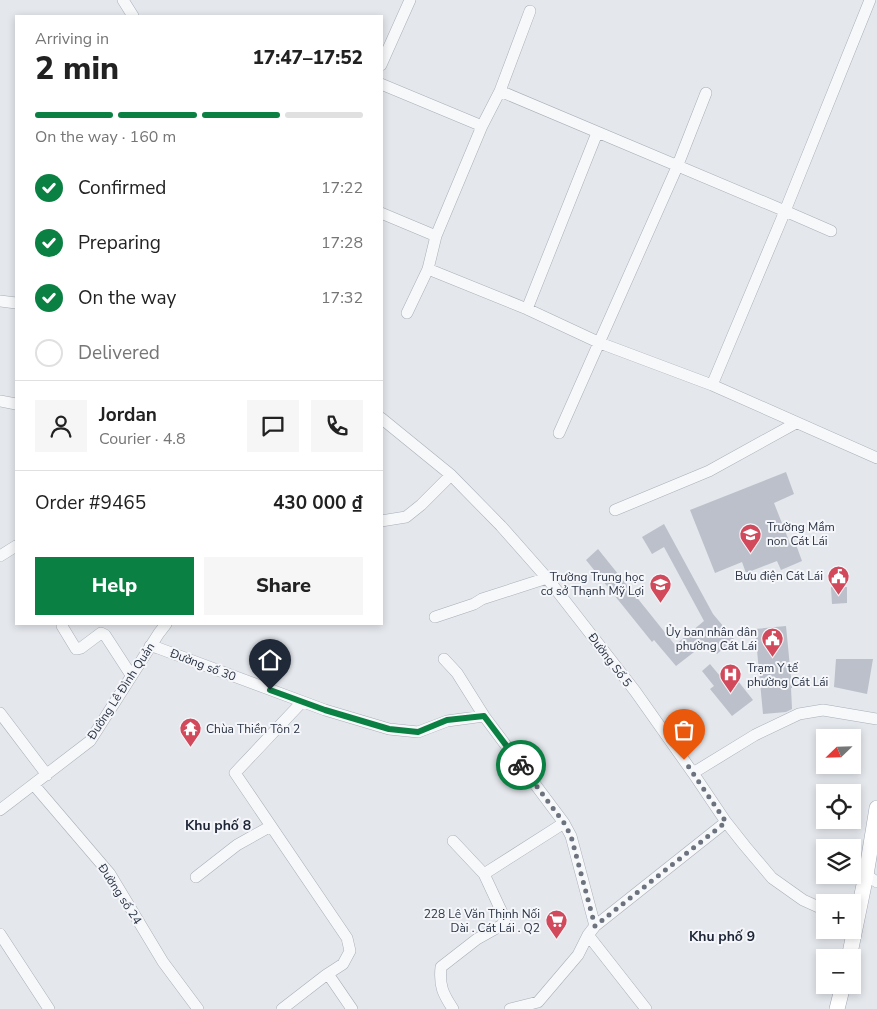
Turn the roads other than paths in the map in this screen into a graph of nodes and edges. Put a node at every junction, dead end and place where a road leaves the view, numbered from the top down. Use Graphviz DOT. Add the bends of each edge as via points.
graph roads {
  1 [pos="123,0"];
  2 [pos="410,0"];
  3 [pos="870,0"];
  4 [pos="530,11"];
  5 [pos="132,15"];
  6 [pos="383,61"];
  7 [pos="383,85"];
  8 [pos="500,91"];
  9 [pos="706,93"];
  10 [pos="482,126"];
  11 [pos="597,132"];
  12 [pos="677,166"];
  13 [pos="785,211"];
  14 [pos="383,214"];
  15 [pos="831,231"];
  16 [pos="436,236"];
  17 [pos="428,269"];
  18 [pos="0,301"];
  19 [pos="15,303"];
  20 [pos="527,309"];
  21 [pos="407,313"];
  22 [pos="600,343"];
  23 [pos="712,385"];
  24 [pos="0,401"];
  25 [pos="15,404"];
  26 [pos="383,420"];
  27 [pos="796,423"];
  28 [pos="559,433"];
  29 [pos="877,458"];
  30 [pos="451,475"];
  31 [pos="615,510"];
  32 [pos="383,521"];
  33 [pos="15,547"];
  34 [pos="0,556"];
  35 [pos="547,578"];
  36 [pos="434,617"];
  37 [pos="165,625"];
  38 [pos="62,626"];
  39 [pos="150,646"];
  40 [pos="444,659"];
  41 [pos="132,675"];
  42 [pos="302,702"];
  43 [pos="0,713"];
  44 [pos="484,716"];
  45 [pos="877,718"];
  46 [pos="694,773"];
  47 [pos="46,775"];
  48 [pos="34,785"];
  49 [pos="877,808"];
  50 [pos="0,810"];
  51 [pos="726,822"];
  52 [pos="564,823"];
  53 [pos="271,826"];
  54 [pos="453,841"];
  55 [pos="484,874"];
  56 [pos="196,877"];
  57 [pos="872,878"];
  58 [pos="816,906"];
  59 [pos="861,906"];
  60 [pos="592,930"];
  61 [pos="0,934"];
  62 [pos="328,974"];
  63 [pos="841,994"];
  64 [pos="49,1009"];
  65 [pos="198,1009"];
  66 [pos="282,1009"];
  67 [pos="352,1009"];
  68 [pos="453,1009"];
  69 [pos="510,1009"];
  70 [pos="646,1009"];
  71 [pos="838,1009"];
  1 -- 5 [label="street"];
  2 -- 6 [label="street"];
  3 -- 13 [label="street"];
  4 -- 8 [label="street"];
  7 -- 10 [label="street"];
  8 -- 10 [label="street"];
  8 -- 11 [label="street"];
  9 -- 12 [label="street"];
  10 -- 16 [label="street"];
  11 -- 12 [label="street"];
  11 -- 20 [label="street"];
  12 -- 13 [label="street"];
  12 -- 22 [label="street"];
  13 -- 15 [label="street"];
  13 -- 23 [label="street"];
  14 -- 16 [label="street"];
  16 -- 17 [label="street"];
  17 -- 20 [label="street"];
  17 -- 21 [label="street"];
  18 -- 19 [label="street"];
  20 -- 22 [label="street"];
  22 -- 23 [label="street"];
  22 -- 28 [label="street"];
  23 -- 27 [label="street"];
  24 -- 25 [label="street"];
  26 -- 30 [label="street, Đường Số 5"];
  27 -- 29 [label="street"];
  27 -- 31 [label="street" via="709,471"];
  30 -- 32 [label="street" via="406,517"];
  30 -- 35 [label="street, Đường Số 5"];
  33 -- 34 [label="street"];
  35 -- 36 [label="street"];
  35 -- 46 [label="street, Đường Số 5"];
  37 -- 39 [label="street, Đường Lê Đình Quản"];
  38 -- 41 [label="street" via="76,649 101,633 104,635"];
  39 -- 41 [label="street, Đường Lê Đình Quản"];
  39 -- 42 [label="street, Đường số 30"];
  40 -- 44 [label="street" via="457,673"];
  41 -- 47 [label="street, Đường Lê Đình Quản" via="90,741"];
  42 -- 44 [label="street, Đường số 30" via="389,729 418,732 447,720"];
  42 -- 53 [label="street" via="236,773"];
  43 -- 47 [label="street"];
  44 -- 52 [label="street"];
  45 -- 46 [label="street" via="823,710 799,714 755,735"];
  46 -- 51 [label="street, Đường Số 5"];
  47 -- 48 [label="street, Đường Lê Đình Quản"];
  48 -- 50 [label="street, Đường Lê Đình Quản"];
  48 -- 65 [label="street, Đường số 24" via="110,874 163,962"];
  49 -- 57 [label="main road"];
  51 -- 58 [label="street, Đường Số 5" via="772,878"];
  51 -- 60 [label="street"];
  52 -- 55 [label="street"];
  52 -- 60 [label="street" via="571,836"];
  53 -- 56 [label="street" via="237,845"];
  53 -- 62 [label="street" via="347,938 350,951 343,964"];
  54 -- 55 [label="street"];
  55 -- 68 [label="street" via="506,919 441,967 440,980"];
  57 -- 59 [label="main road"];
  60 -- 69 [label="street" via="578,955 538,1002"];
  60 -- 70 [label="street"];
  61 -- 64 [label="street"];
  62 -- 66 [label="street"];
  62 -- 67 [label="street"];
  63 -- 71 [label="main road"];
}
